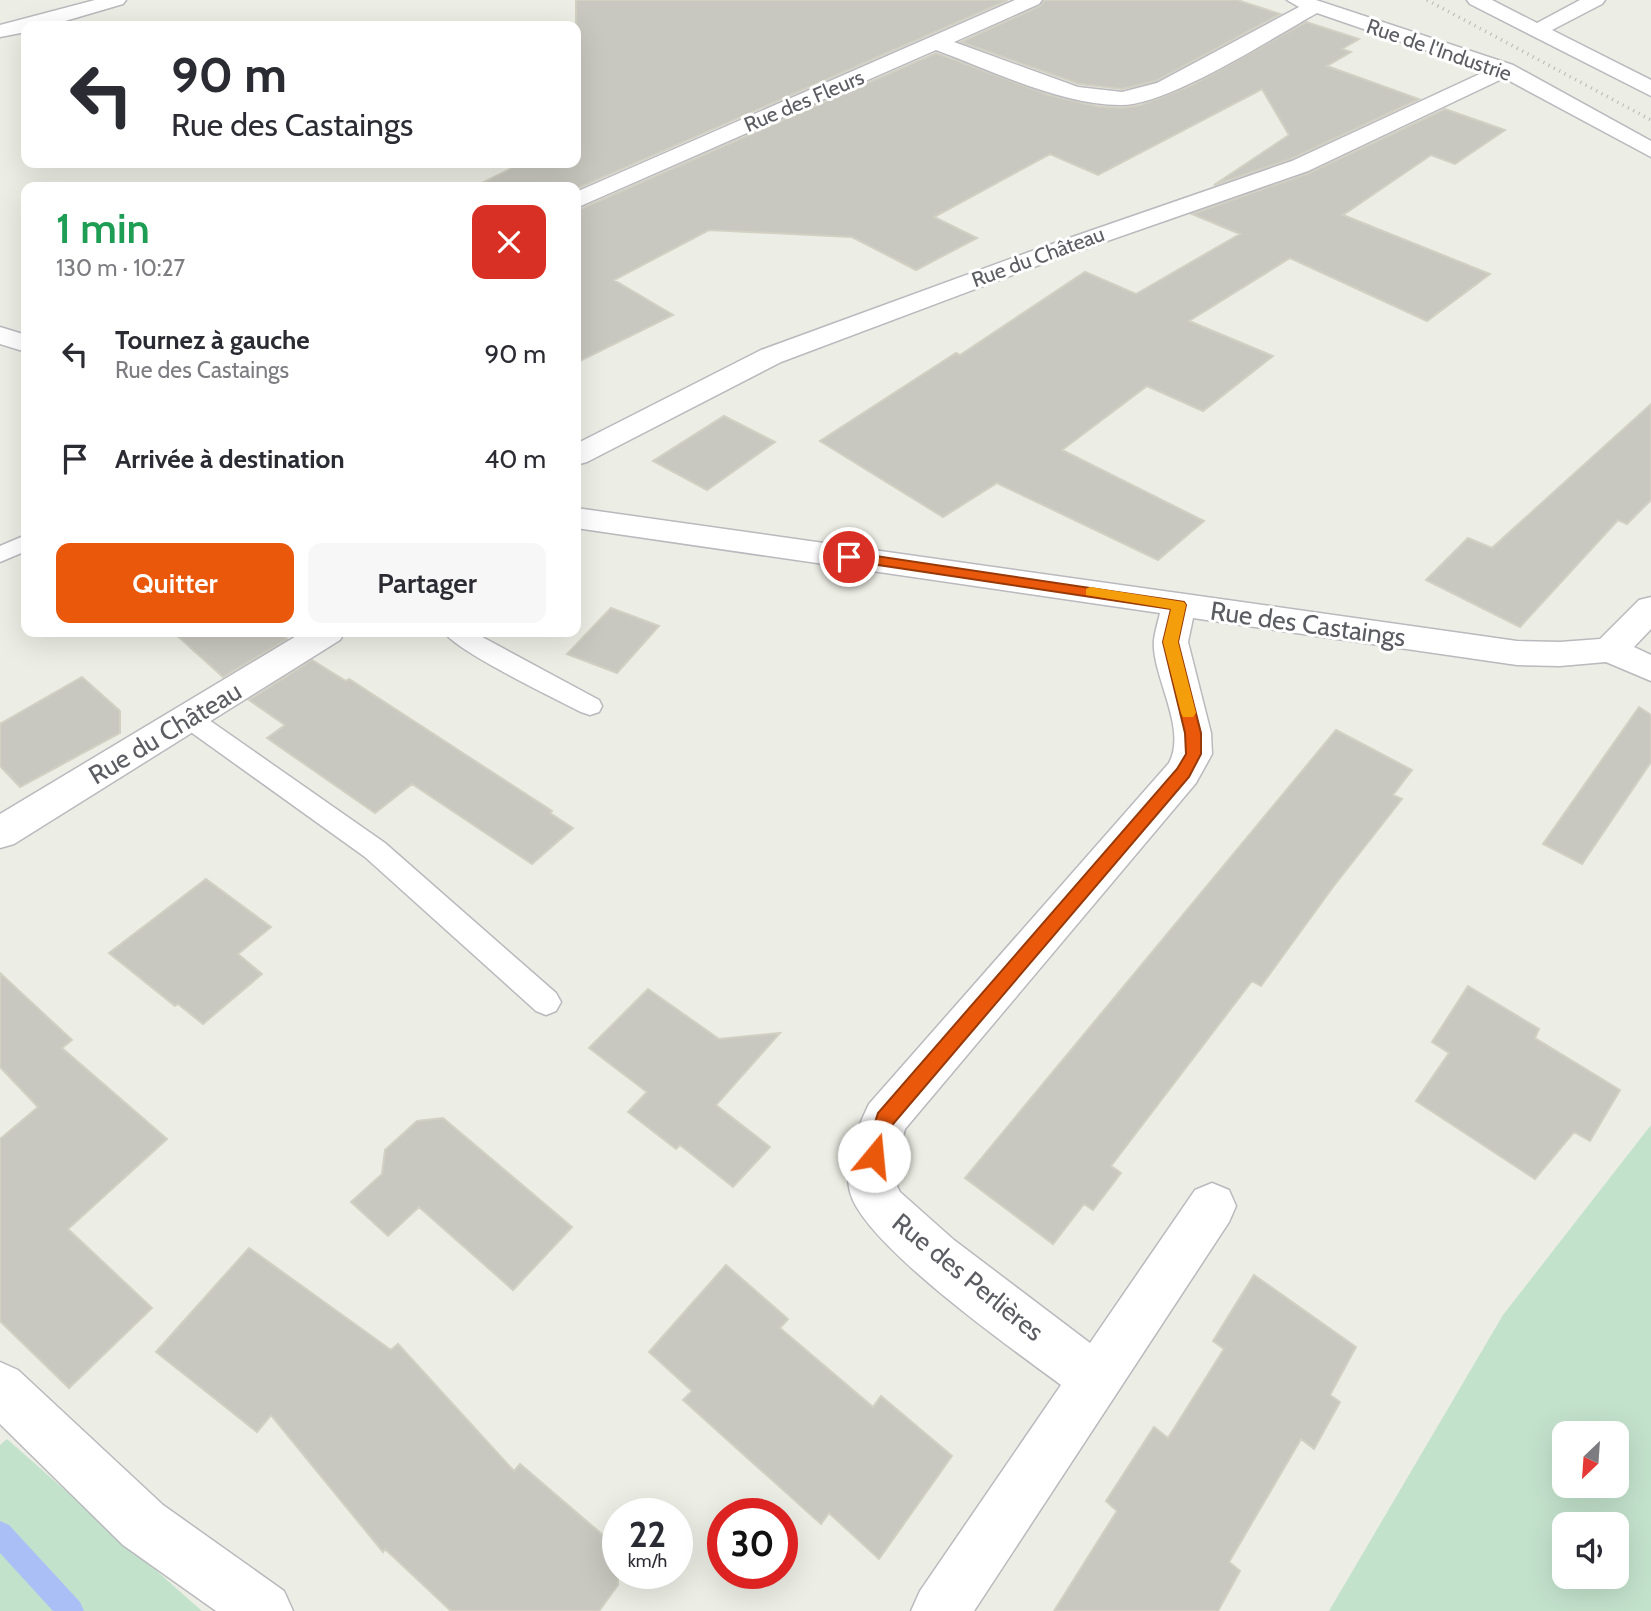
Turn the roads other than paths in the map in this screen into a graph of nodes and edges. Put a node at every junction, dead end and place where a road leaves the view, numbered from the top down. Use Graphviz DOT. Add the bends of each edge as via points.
graph roads {
  1 [pos="116,0"];
  2 [pos="1032,0"];
  3 [pos="1477,0"];
  4 [pos="1595,0"];
  5 [pos="1306,4"];
  6 [pos="44,21"];
  7 [pos="21,27"];
  8 [pos="0,31"];
  9 [pos="1536,31"];
  10 [pos="937,43"];
  11 [pos="1505,71"];
  12 [pos="1651,89"];
  13 [pos="1651,150"];
  14 [pos="581,199"];
  15 [pos="0,335"];
  16 [pos="21,342"];
  17 [pos="581,453"];
  18 [pos="581,518"];
  19 [pos="21,544"];
  20 [pos="0,555"];
  21 [pos="1179,605"];
  22 [pos="1651,608"];
  23 [pos="320,637"];
  24 [pos="464,637"];
  25 [pos="1610,650"];
  26 [pos="1651,669"];
  27 [pos="590,706"];
  28 [pos="190,719"];
  29 [pos="0,832"];
  30 [pos="545,1002"];
  31 [pos="1212,1206"];
  32 [pos="1094,1378"];
  33 [pos="0,1388"];
  34 [pos="264,1611"];
  35 [pos="940,1611"];
  1 -- 6 [label="street"];
  2 -- 10 [label="street, Rue des Fleurs"];
  3 -- 9 [label="street"];
  4 -- 9 [label="street"];
  5 -- 10 [label="street" via="1165,88 1122,99 1074,93"];
  5 -- 11 [label="street, Rue de l'Industrie"];
  7 -- 8 [label="street"];
  9 -- 12 [label="street"];
  10 -- 14 [label="street, Rue des Fleurs"];
  11 -- 13 [label="street, Rue de l'Industrie"];
  11 -- 17 [label="street, Rue du Château" via="1300,166 771,356"];
  15 -- 16 [label="street"];
  18 -- 21 [label="street, Rue des Castaings"];
  19 -- 20 [label="lane"];
  21 -- 25 [label="street, Rue des Castaings" via="1517,653"];
  21 -- 32 [label="street, Rue des Perlières" via="1171,642 1193,733 1193,754 1183,773 885,1119 874,1156 874,1195 901,1228"];
  22 -- 25 [label="street"];
  23 -- 28 [label="street, Rue du Château"];
  24 -- 27 [label="lane"];
  25 -- 26 [label="street"];
  28 -- 29 [label="street, Rue du Château"];
  28 -- 30 [label="lane" via="375,850"];
  31 -- 32 [label="street"];
  32 -- 35 [label="street"];
  33 -- 34 [label="street" via="143,1525"];
}
